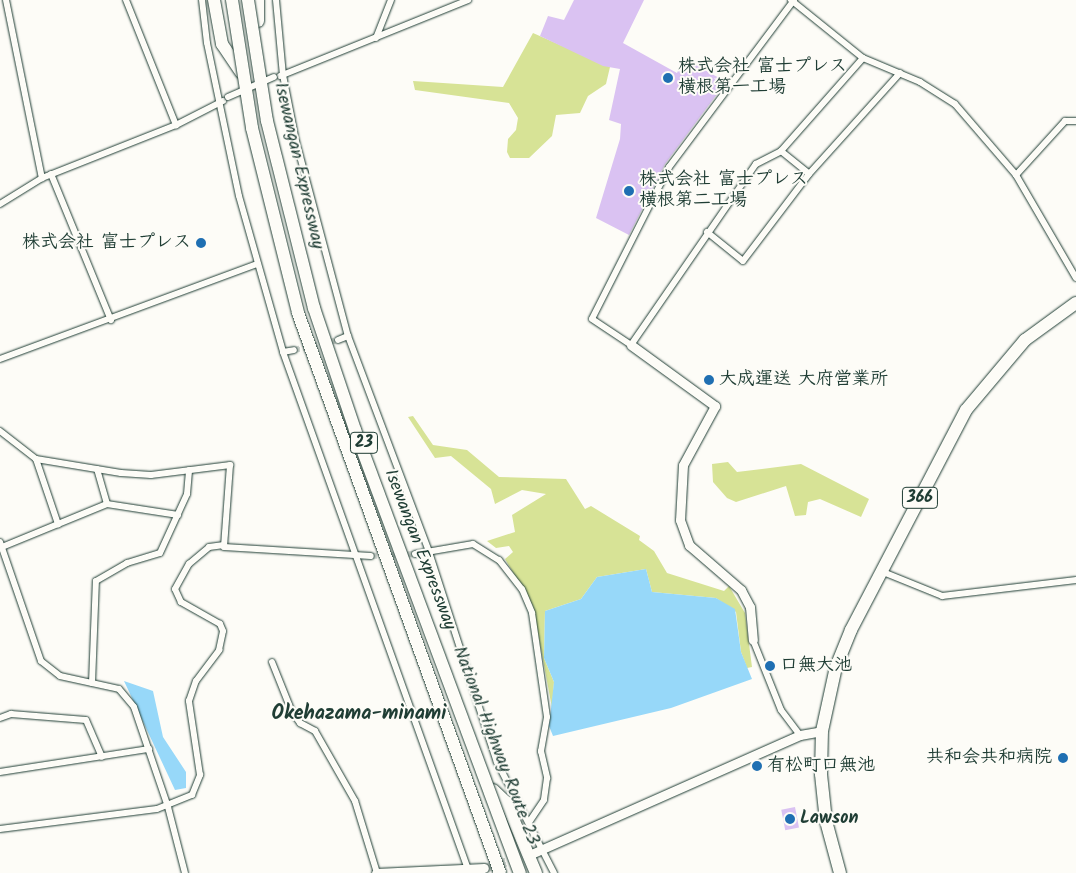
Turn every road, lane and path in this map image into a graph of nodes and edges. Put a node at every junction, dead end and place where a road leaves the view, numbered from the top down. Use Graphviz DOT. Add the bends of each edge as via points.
graph roads {
  1 [pos="6,0"];
  2 [pos="126,0"];
  3 [pos="202,0"];
  4 [pos="214,0"];
  5 [pos="231,0"];
  6 [pos="248,0"];
  7 [pos="254,0"];
  8 [pos="258,0"];
  9 [pos="276,0"];
  10 [pos="391,0"];
  11 [pos="468,0"];
  12 [pos="793,1"];
  13 [pos="0,3"];
  14 [pos="258,21"];
  15 [pos="376,38"];
  16 [pos="864,58"];
  17 [pos="241,72"];
  18 [pos="900,73"];
  19 [pos="283,75"];
  20 [pos="222,102"];
  21 [pos="1076,121"];
  22 [pos="176,125"];
  23 [pos="781,151"];
  24 [pos="51,174"];
  25 [pos="809,174"];
  26 [pos="1016,175"];
  27 [pos="42,178"];
  28 [pos="0,204"];
  29 [pos="707,232"];
  30 [pos="257,264"];
  31 [pos="1076,278"];
  32 [pos="1076,303"];
  33 [pos="111,320"];
  34 [pos="348,336"];
  35 [pos="338,340"];
  36 [pos="631,345"];
  37 [pos="294,350"];
  38 [pos="283,352"];
  39 [pos="0,359"];
  40 [pos="0,431"];
  41 [pos="36,459"];
  42 [pos="97,469"];
  43 [pos="189,470"];
  44 [pos="107,504"];
  45 [pos="178,515"];
  46 [pos="58,524"];
  47 [pos="1,544"];
  48 [pos="224,545"];
  49 [pos="429,552"];
  50 [pos="415,554"];
  51 [pos="371,556"];
  52 [pos="359,557"];
  53 [pos="882,572"];
  54 [pos="1076,580"];
  55 [pos="753,640"];
  56 [pos="272,662"];
  57 [pos="92,683"];
  58 [pos="0,718"];
  59 [pos="822,731"];
  60 [pos="800,735"];
  61 [pos="149,749"];
  62 [pos="102,757"];
  63 [pos="0,772"];
  64 [pos="494,790"];
  65 [pos="168,806"];
  66 [pos="530,821"];
  67 [pos="0,829"];
  68 [pos="544,849"];
  69 [pos="529,855"];
  70 [pos="484,868"];
  71 [pos="469,872"];
  72 [pos="185,873"];
  73 [pos="376,873"];
  74 [pos="498,873"];
  75 [pos="520,873"];
  76 [pos="524,873"];
  77 [pos="536,873"];
  78 [pos="554,873"];
  79 [pos="840,873"];
  1 -- 13 [label="street"];
  1 -- 27 [label="street"];
  2 -- 22 [label="street"];
  3 -- 20 [label="street" via="207,43"];
  4 -- 17 [label="highway" via="222,44"];
  5 -- 17 [label="highway, 23"];
  5 -- 74 [label="highway, Isewangan Expressway, bridge" via="252,128 298,313"];
  6 -- 75 [label="highway, Isewangan Expressway, bridge" via="267,121 314,308 359,439"];
  7 -- 14 [label="highway, National Highway Route 23 / 23"];
  8 -- 14 [label="highway"];
  9 -- 19 [label="street"];
  10 -- 15 [label="street"];
  11 -- 15 [label="street"];
  12 -- 16 [label="street"];
  12 -- 36 [label="street" via="669,167 591,316"];
  14 -- 64 [label="highway, National Highway Route 23 / 23" via="259,58 278,164 318,315"];
  15 -- 19 [label="street"];
  16 -- 18 [label="street"];
  16 -- 23 [label="street"];
  17 -- 74 [label="highway, 23" via="274,234 296,310"];
  18 -- 25 [label="street"];
  18 -- 26 [label="street" via="955,104"];
  19 -- 20 [label="street, bridge"];
  19 -- 34 [label="street" via="311,209"];
  20 -- 22 [label="street"];
  20 -- 30 [label="street"];
  21 -- 26 [label="street" via="1065,121"];
  22 -- 24 [label="street"];
  23 -- 25 [label="street"];
  23 -- 29 [label="street" via="756,164"];
  24 -- 27 [label="street"];
  24 -- 33 [label="street"];
  25 -- 29 [label="street" via="743,261"];
  26 -- 31 [label="street"];
  27 -- 28 [label="street"];
  29 -- 36 [label="street"];
  30 -- 33 [label="street"];
  30 -- 38 [label="street"];
  32 -- 53 [label="highway, 366" via="1025,340 982,387"];
  33 -- 39 [label="street"];
  34 -- 35 [label="street"];
  34 -- 49 [label="street"];
  36 -- 55 [label="street" via="715,406 683,465 680,520 689,545 741,590 750,607"];
  37 -- 38 [label="street"];
  38 -- 52 [label="street"];
  40 -- 41 [label="street"];
  41 -- 42 [label="street"];
  41 -- 46 [label="street"];
  42 -- 43 [label="street" via="151,475"];
  42 -- 44 [label="street"];
  43 -- 45 [label="street" via="187,494"];
  43 -- 48 [label="street" via="230,465"];
  44 -- 45 [label="street"];
  44 -- 46 [label="street"];
  45 -- 57 [label="street" via="160,553 127,563 96,581"];
  46 -- 47 [label="street"];
  47 -- 57 [label="street" via="33,649 41,661 60,676"];
  48 -- 52 [label="street"];
  48 -- 65 [label="street" via="209,547 189,564 176,589 185,605 220,624 223,637 219,650 196,681 190,701 200,758 198,786 185,800"];
  49 -- 50 [label="street"];
  49 -- 66 [label="street" via="497,762"];
  49 -- 66 [label="street" via="473,544 489,551 512,573 532,613 548,717 541,751 547,778 540,811"];
  51 -- 52 [label="street"];
  52 -- 71 [label="street" via="401,688"];
  53 -- 54 [label="street" via="942,596"];
  53 -- 59 [label="highway, 366" via="836,667"];
  55 -- 60 [label="street" via="781,710"];
  56 -- 73 [label="street" via="292,712 300,723 315,731 355,801"];
  57 -- 61 [label="street" via="119,689 127,696"];
  58 -- 62 [label="street" via="11,714 86,720"];
  59 -- 60 [label="street"];
  59 -- 79 [label="highway, 366" via="821,774 826,821"];
  60 -- 68 [label="street"];
  61 -- 62 [label="street"];
  61 -- 65 [label="street"];
  62 -- 63 [label="street"];
  64 -- 76 [label="highway, National Highway Route 23 / 23"];
  64 -- 77 [label="highway" via="506,802"];
  65 -- 67 [label="street"];
  65 -- 72 [label="street"];
  66 -- 68 [label="street"];
  68 -- 69 [label="street"];
  68 -- 78 [label="street"];
  70 -- 71 [label="street"];
  71 -- 73 [label="street"];
}
